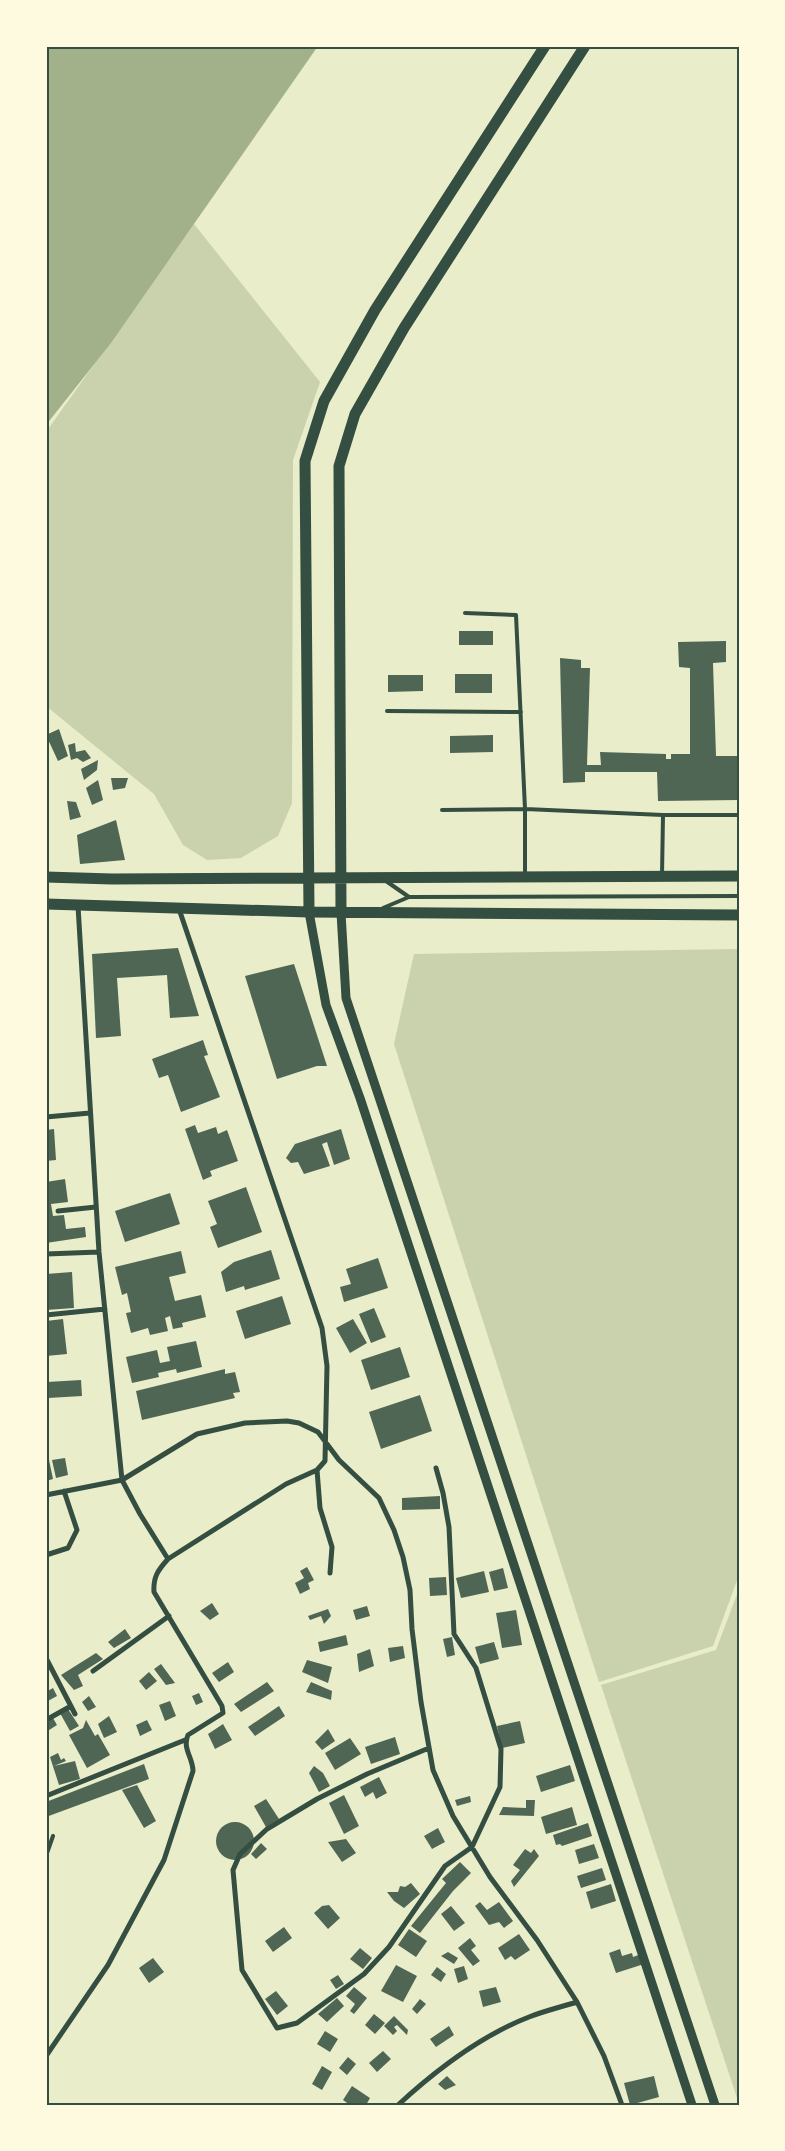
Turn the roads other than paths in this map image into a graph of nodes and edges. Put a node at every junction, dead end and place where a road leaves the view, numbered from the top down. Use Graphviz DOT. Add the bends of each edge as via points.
graph roads {
  1 [pos="545,46"];
  2 [pos="585,46"];
  3 [pos="465,613"];
  4 [pos="387,711"];
  5 [pos="520,712"];
  6 [pos="442,810"];
  7 [pos="525,810"];
  8 [pos="663,815"];
  9 [pos="739,815"];
  10 [pos="46,876"];
  11 [pos="662,876"];
  12 [pos="739,876"];
  13 [pos="525,877"];
  14 [pos="308,878"];
  15 [pos="341,878"];
  16 [pos="380,878"];
  17 [pos="739,896"];
  18 [pos="409,897"];
  19 [pos="46,904"];
  20 [pos="78,905"];
  21 [pos="178,908"];
  22 [pos="309,912"];
  23 [pos="341,913"];
  24 [pos="373,913"];
  25 [pos="739,915"];
  26 [pos="90,1113"];
  27 [pos="46,1117"];
  28 [pos="96,1207"];
  29 [pos="58,1210"];
  30 [pos="99,1252"];
  31 [pos="46,1254"];
  32 [pos="105,1309"];
  33 [pos="46,1315"];
  34 [pos="327,1443"];
  35 [pos="436,1468"];
  36 [pos="317,1470"];
  37 [pos="122,1480"];
  38 [pos="64,1491"];
  39 [pos="46,1495"];
  40 [pos="46,1555"];
  41 [pos="168,1559"];
  42 [pos="330,1573"];
  43 [pos="168,1616"];
  44 [pos="46,1658"];
  45 [pos="93,1671"];
  46 [pos="71,1706"];
  47 [pos="74,1714"];
  48 [pos="46,1720"];
  49 [pos="185,1740"];
  50 [pos="429,1748"];
  51 [pos="46,1796"];
  52 [pos="53,1836"];
  53 [pos="472,1848"];
  54 [pos="46,1856"];
  55 [pos="577,2002"];
  56 [pos="46,2056"];
  57 [pos="398,2105"];
  58 [pos="622,2105"];
  59 [pos="692,2105"];
  60 [pos="715,2105"];
  1 -- 14 [label="main road" via="375,310 324,401 305,461"];
  2 -- 15 [label="main road" via="404,328 355,414 339,466"];
  3 -- 5 [label="lane" via="516,615"];
  4 -- 5 [label="lane"];
  5 -- 7 [label="lane"];
  6 -- 7 [label="lane"];
  7 -- 8 [label="lane"];
  7 -- 13 [label="lane"];
  8 -- 9 [label="lane"];
  8 -- 11 [label="lane"];
  10 -- 14 [label="main road"];
  11 -- 12 [label="main road"];
  11 -- 13 [label="main road"];
  13 -- 16 [label="main road"];
  14 -- 15 [label="main road"];
  14 -- 22 [label="main road"];
  15 -- 16 [label="main road"];
  15 -- 23 [label="main road"];
  16 -- 18 [label="lane"];
  17 -- 18 [label="lane"];
  18 -- 24 [label="lane"];
  19 -- 20 [label="main road"];
  20 -- 21 [label="main road"];
  20 -- 26 [label="street"];
  21 -- 22 [label="main road"];
  21 -- 34 [label="street" via="322,1328 327,1366"];
  22 -- 23 [label="main road"];
  22 -- 59 [label="street" via="326,1005"];
  23 -- 24 [label="main road"];
  23 -- 60 [label="street" via="346,998"];
  24 -- 25 [label="main road"];
  26 -- 27 [label="street"];
  26 -- 28 [label="street"];
  28 -- 29 [label="street"];
  28 -- 30 [label="street"];
  30 -- 31 [label="street"];
  30 -- 32 [label="street"];
  32 -- 33 [label="street"];
  32 -- 37 [label="street"];
  34 -- 36 [label="street" via="325,1461"];
  34 -- 37 [label="street" via="318,1432 299,1423 245,1423 197,1434"];
  34 -- 50 [label="street" via="339,1460 379,1498 404,1557"];
  35 -- 53 [label="street" via="449,1526 454,1634 476,1668 501,1749 500,1787"];
  36 -- 41 [label="street" via="286,1484"];
  36 -- 42 [label="street" via="320,1508 332,1547"];
  37 -- 38 [label="street"];
  37 -- 41 [label="street"];
  38 -- 39 [label="street"];
  38 -- 40 [label="street" via="77,1530 68,1548"];
  41 -- 43 [label="street" via="154,1580 154,1592"];
  43 -- 45 [label="street"];
  43 -- 49 [label="street" via="223,1712"];
  44 -- 46 [label="street"];
  46 -- 47 [label="street"];
  46 -- 48 [label="street"];
  49 -- 51 [label="street"];
  49 -- 56 [label="street" via="193,1771 164,1860 108,1965"];
  50 -- 53 [label="street" via="433,1770 453,1816"];
  50 -- 53 [label="street" via="317,1799 268,1829 240,1854 233,1870 242,1970 277,2028 297,2023 364,1974 389,1947 445,1866"];
  52 -- 54 [label="lane"];
  53 -- 55 [label="street"];
  55 -- 57 [label="street" via="529,2017 497,2032 458,2056"];
  55 -- 58 [label="street" via="604,2056"];
}
